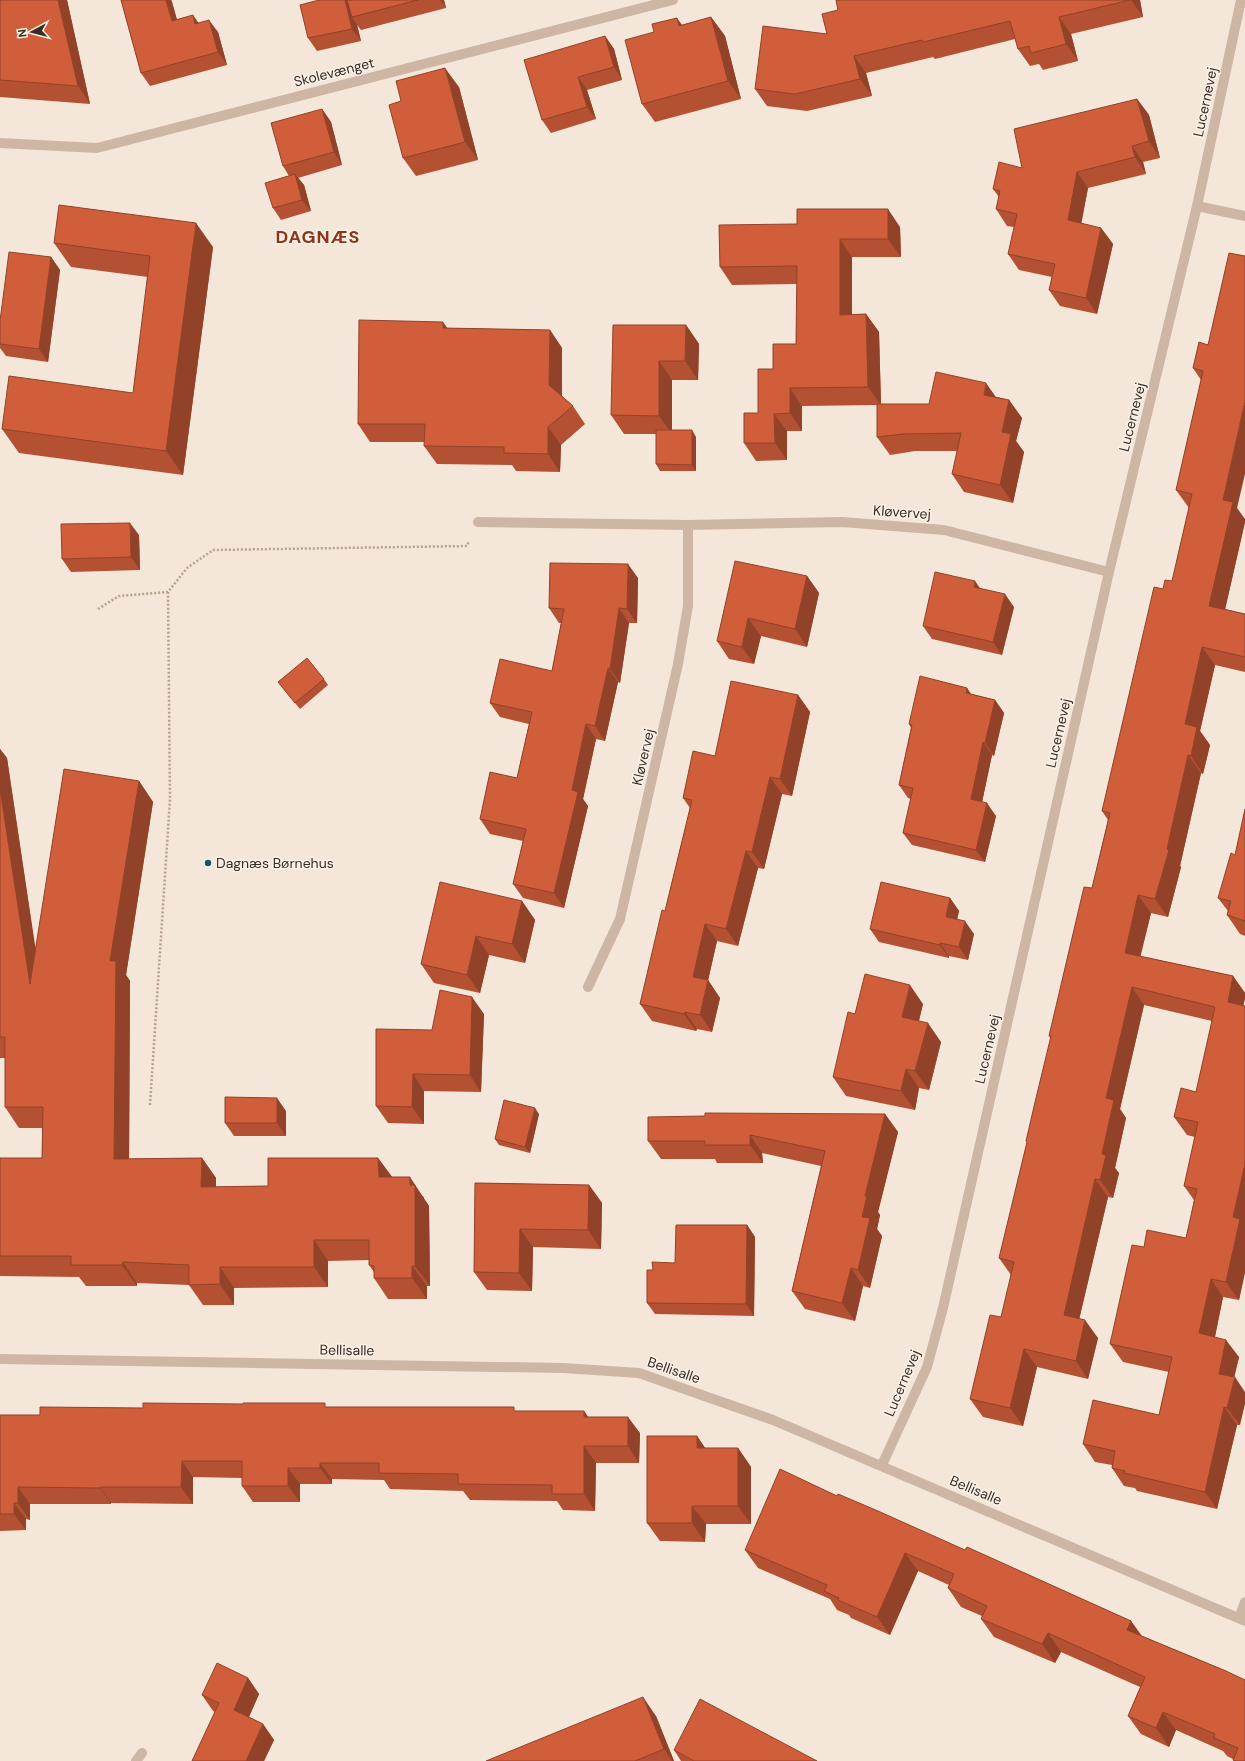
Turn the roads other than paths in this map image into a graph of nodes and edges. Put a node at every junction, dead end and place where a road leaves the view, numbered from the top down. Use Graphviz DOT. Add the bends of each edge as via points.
graph roads {
  1 [pos="673,0"];
  2 [pos="1241,0"];
  3 [pos="0,143"];
  4 [pos="1197,206"];
  5 [pos="1245,216"];
  6 [pos="478,522"];
  7 [pos="688,525"];
  8 [pos="1109,572"];
  9 [pos="588,987"];
  10 [pos="0,1359"];
  11 [pos="882,1465"];
  12 [pos="1245,1602"];
  13 [pos="1242,1619"];
  14 [pos="142,1753"];
  15 [pos="136,1761"];
  1 -- 3 [label="street, Skolevænget" via="97,148"];
  2 -- 4 [label="street, Lucernevej"];
  4 -- 5 [label="street"];
  4 -- 8 [label="street, Lucernevej"];
  6 -- 7 [label="street, Kløvervej"];
  7 -- 8 [label="street, Kløvervej" via="842,522 944,530"];
  7 -- 9 [label="street, Kløvervej" via="688,606 678,664 620,919"];
  8 -- 11 [label="street, Lucernevej" via="943,1308 927,1367"];
  10 -- 11 [label="street, Bellisalle" via="563,1368 639,1373 773,1420"];
  11 -- 13 [label="street, Bellisalle"];
  12 -- 13 [label="street"];
  14 -- 15 [label="street"];
}
